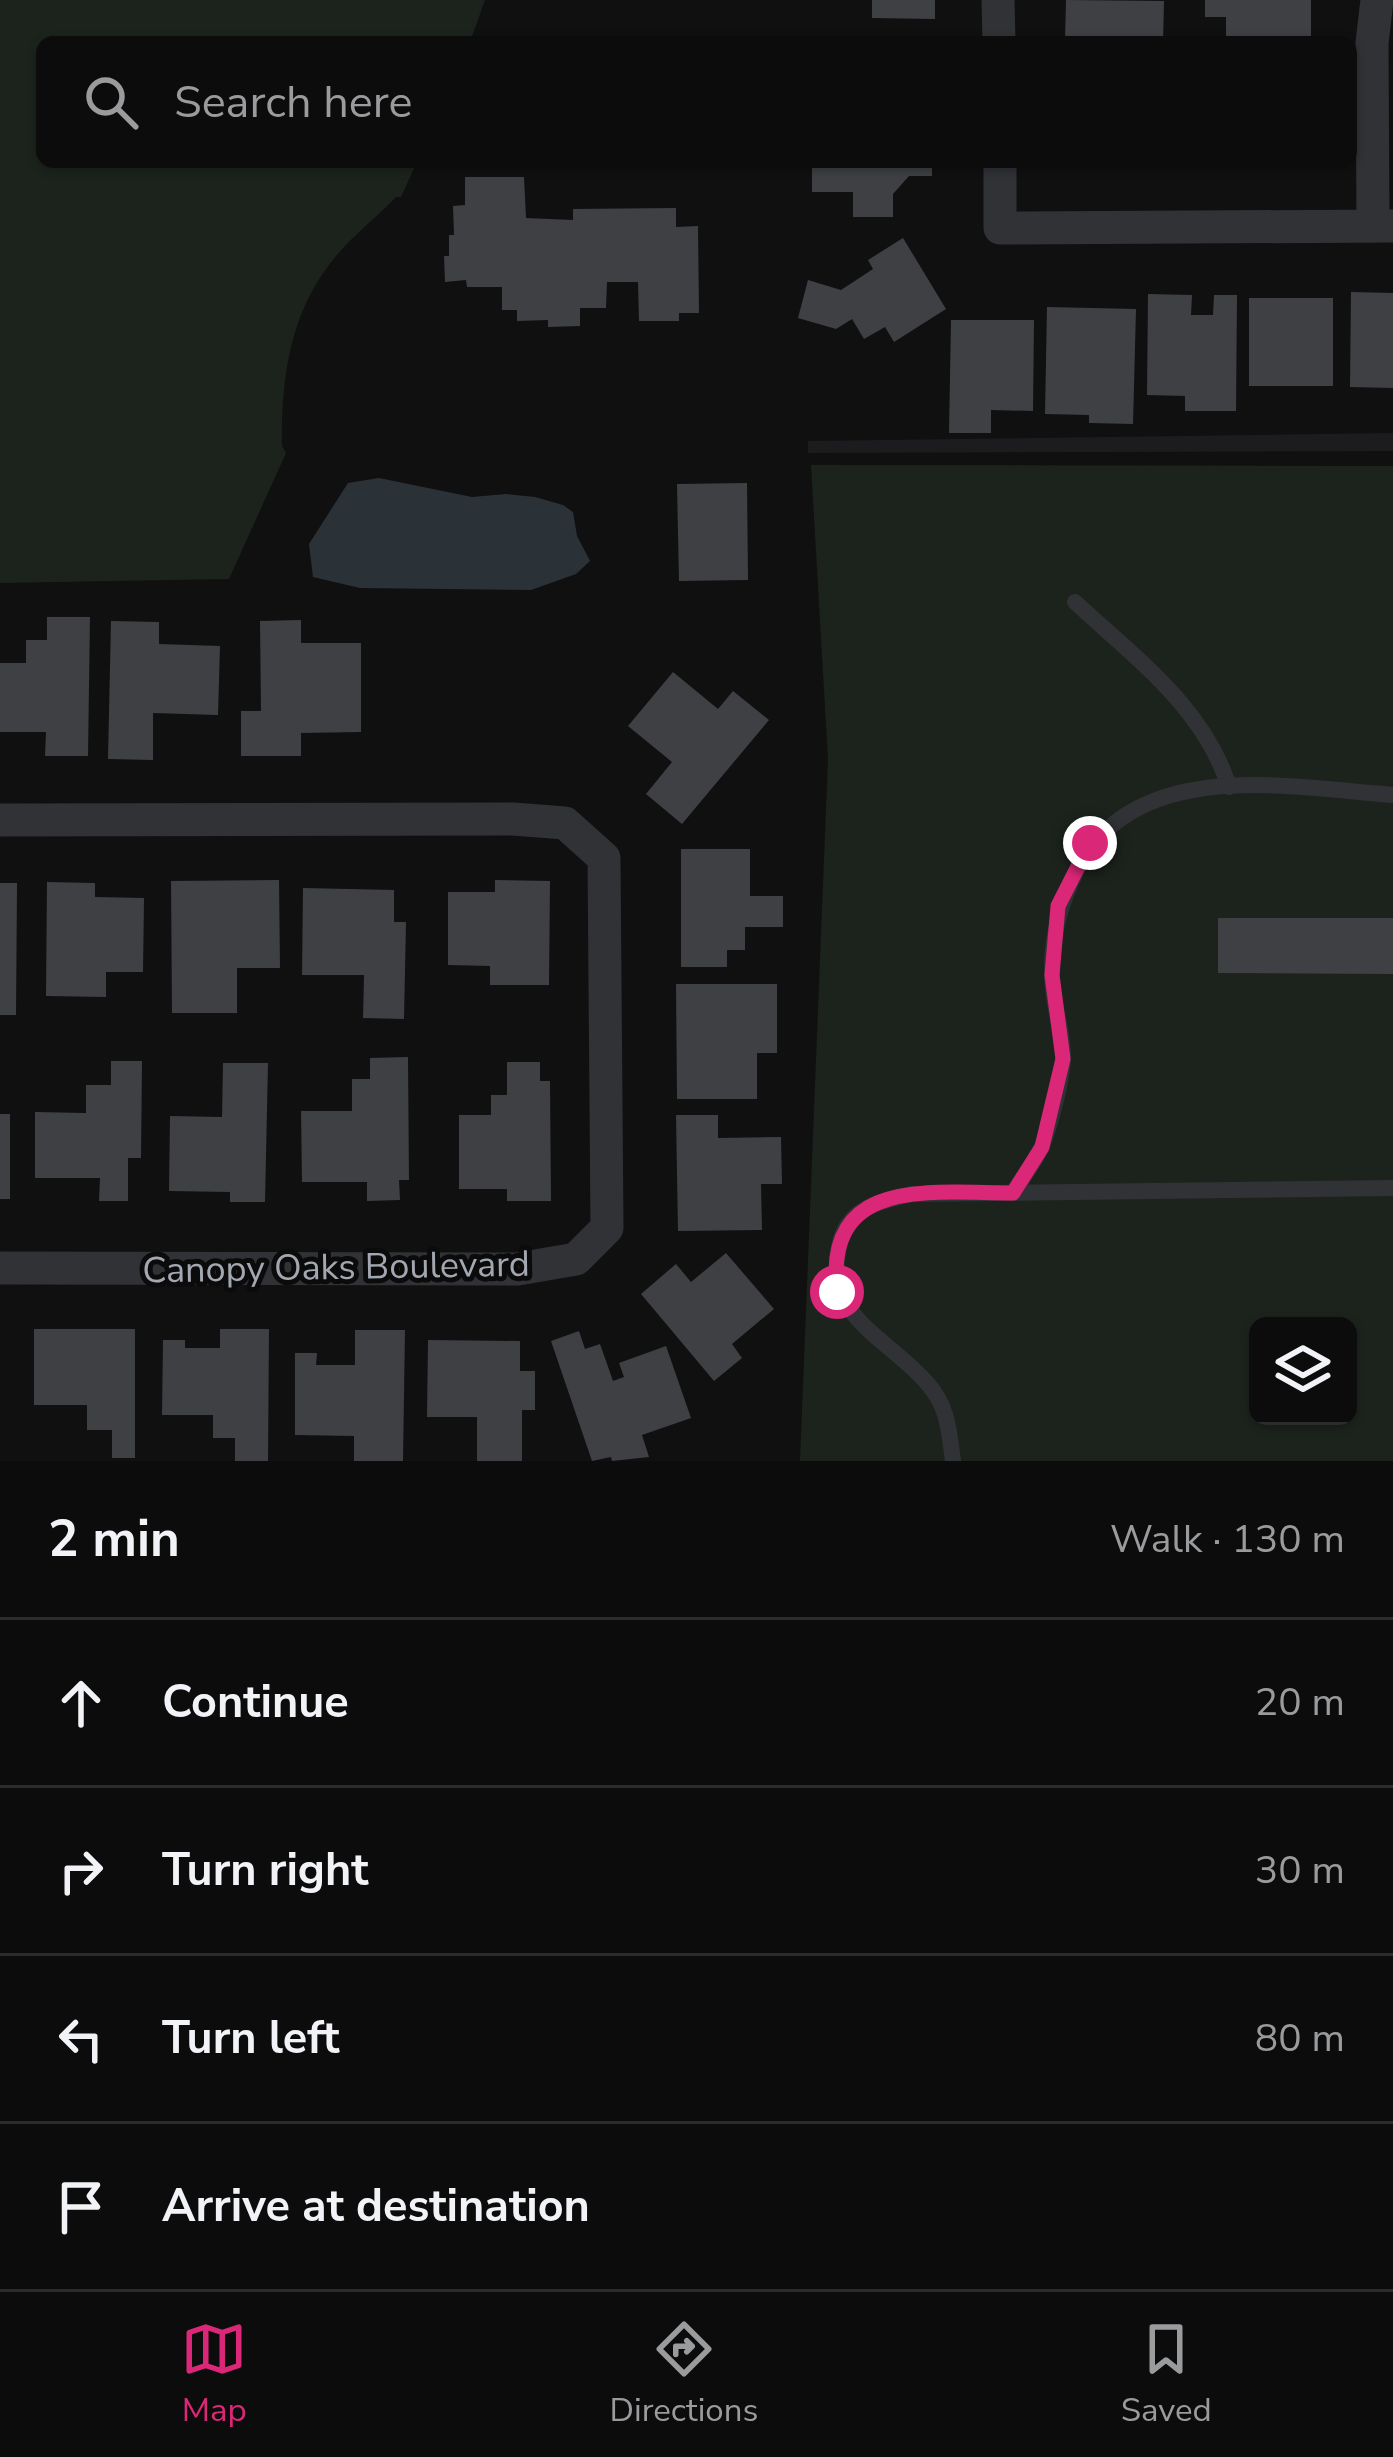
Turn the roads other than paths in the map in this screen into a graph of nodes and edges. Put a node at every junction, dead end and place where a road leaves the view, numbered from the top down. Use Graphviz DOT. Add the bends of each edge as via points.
graph roads {
  1 [pos="998,0"];
  2 [pos="1377,0"];
  3 [pos="999,36"];
  4 [pos="1000,168"];
  5 [pos="1383,226"];
  6 [pos="1075,602"];
  7 [pos="1229,787"];
  8 [pos="1393,795"];
  9 [pos="0,820"];
  10 [pos="1393,1188"];
  11 [pos="1013,1193"];
  12 [pos="0,1268"];
  13 [pos="953,1461"];
  1 -- 3 [label="street"];
  2 -- 5 [label="street" via="1372,43"];
  4 -- 5 [label="street" via="1000,228"];
  6 -- 7 [label="lane" via="1178,697"];
  7 -- 8 [label="lane"];
  7 -- 11 [label="lane" via="1129,810 1090,843 1058,906 1052,975 1063,1059 1042,1147"];
  9 -- 12 [label="street, Canopy Oaks Boulevard" via="565,823 604,858 607,1162 607,1228 576,1259 518,1269"];
  10 -- 11 [label="lane"];
  11 -- 13 [label="lane" via="868,1203 842,1234 834,1266 837,1292 947,1412"];
}
